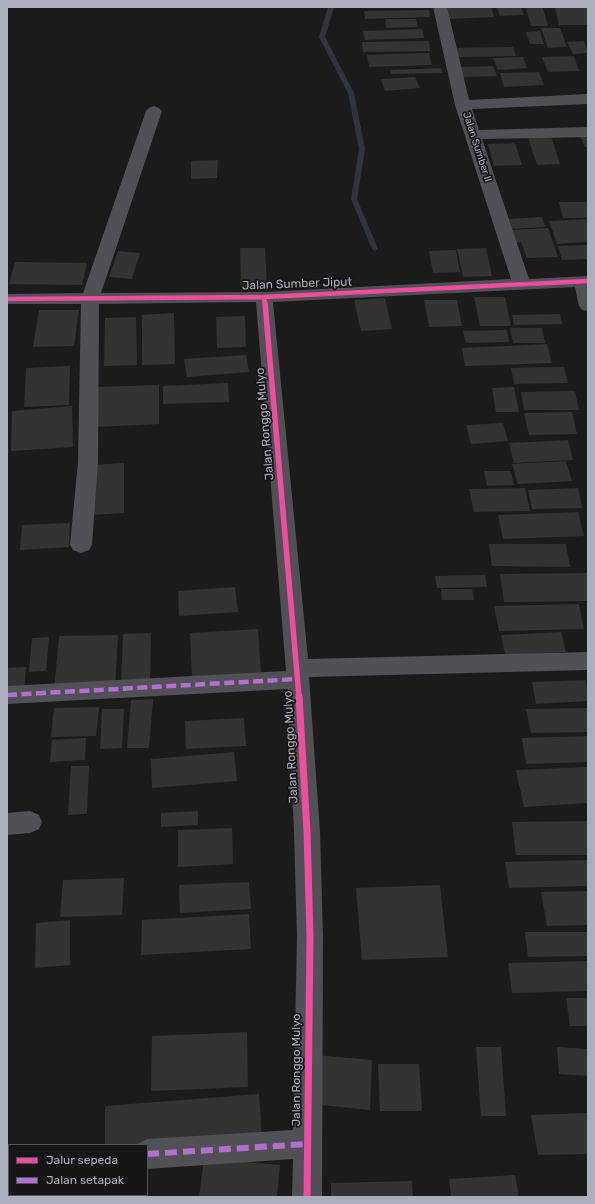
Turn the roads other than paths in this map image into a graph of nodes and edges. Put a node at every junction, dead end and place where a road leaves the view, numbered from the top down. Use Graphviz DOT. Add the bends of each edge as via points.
graph roads {
  1 [pos="440,7"];
  2 [pos="588,99"];
  3 [pos="463,105"];
  4 [pos="154,111"];
  5 [pos="588,132"];
  6 [pos="474,136"];
  7 [pos="585,281"];
  8 [pos="522,285"];
  9 [pos="264,297"];
  10 [pos="7,299"];
  11 [pos="90,299"];
  12 [pos="588,306"];
  13 [pos="81,544"];
  14 [pos="588,661"];
  15 [pos="298,673"];
  16 [pos="7,695"];
  17 [pos="307,1144"];
  18 [pos="148,1154"];
  19 [pos="307,1197"];
  1 -- 3 [label="street, Jalan Sumber II"];
  2 -- 3 [label="street"];
  3 -- 6 [label="street, Jalan Sumber II"];
  4 -- 11 [label="street"];
  5 -- 6 [label="street"];
  6 -- 8 [label="street, Jalan Sumber II"];
  7 -- 8 [label="street, Jalan Sumber Jiput"];
  7 -- 12 [label="street"];
  8 -- 9 [label="street, Jalan Sumber Jiput"];
  9 -- 11 [label="street, Jalan Sumber Jiput"];
  9 -- 15 [label="street, Jalan Ronggo Mulyo"];
  10 -- 11 [label="street, Jalan Sumber Jiput"];
  11 -- 13 [label="street" via="88,462"];
  14 -- 15 [label="street"];
  15 -- 16 [label="street"];
  15 -- 17 [label="street, Jalan Ronggo Mulyo" via="310,936"];
  17 -- 18 [label="street"];
  17 -- 19 [label="street, Jalan Ronggo Mulyo"];
}
